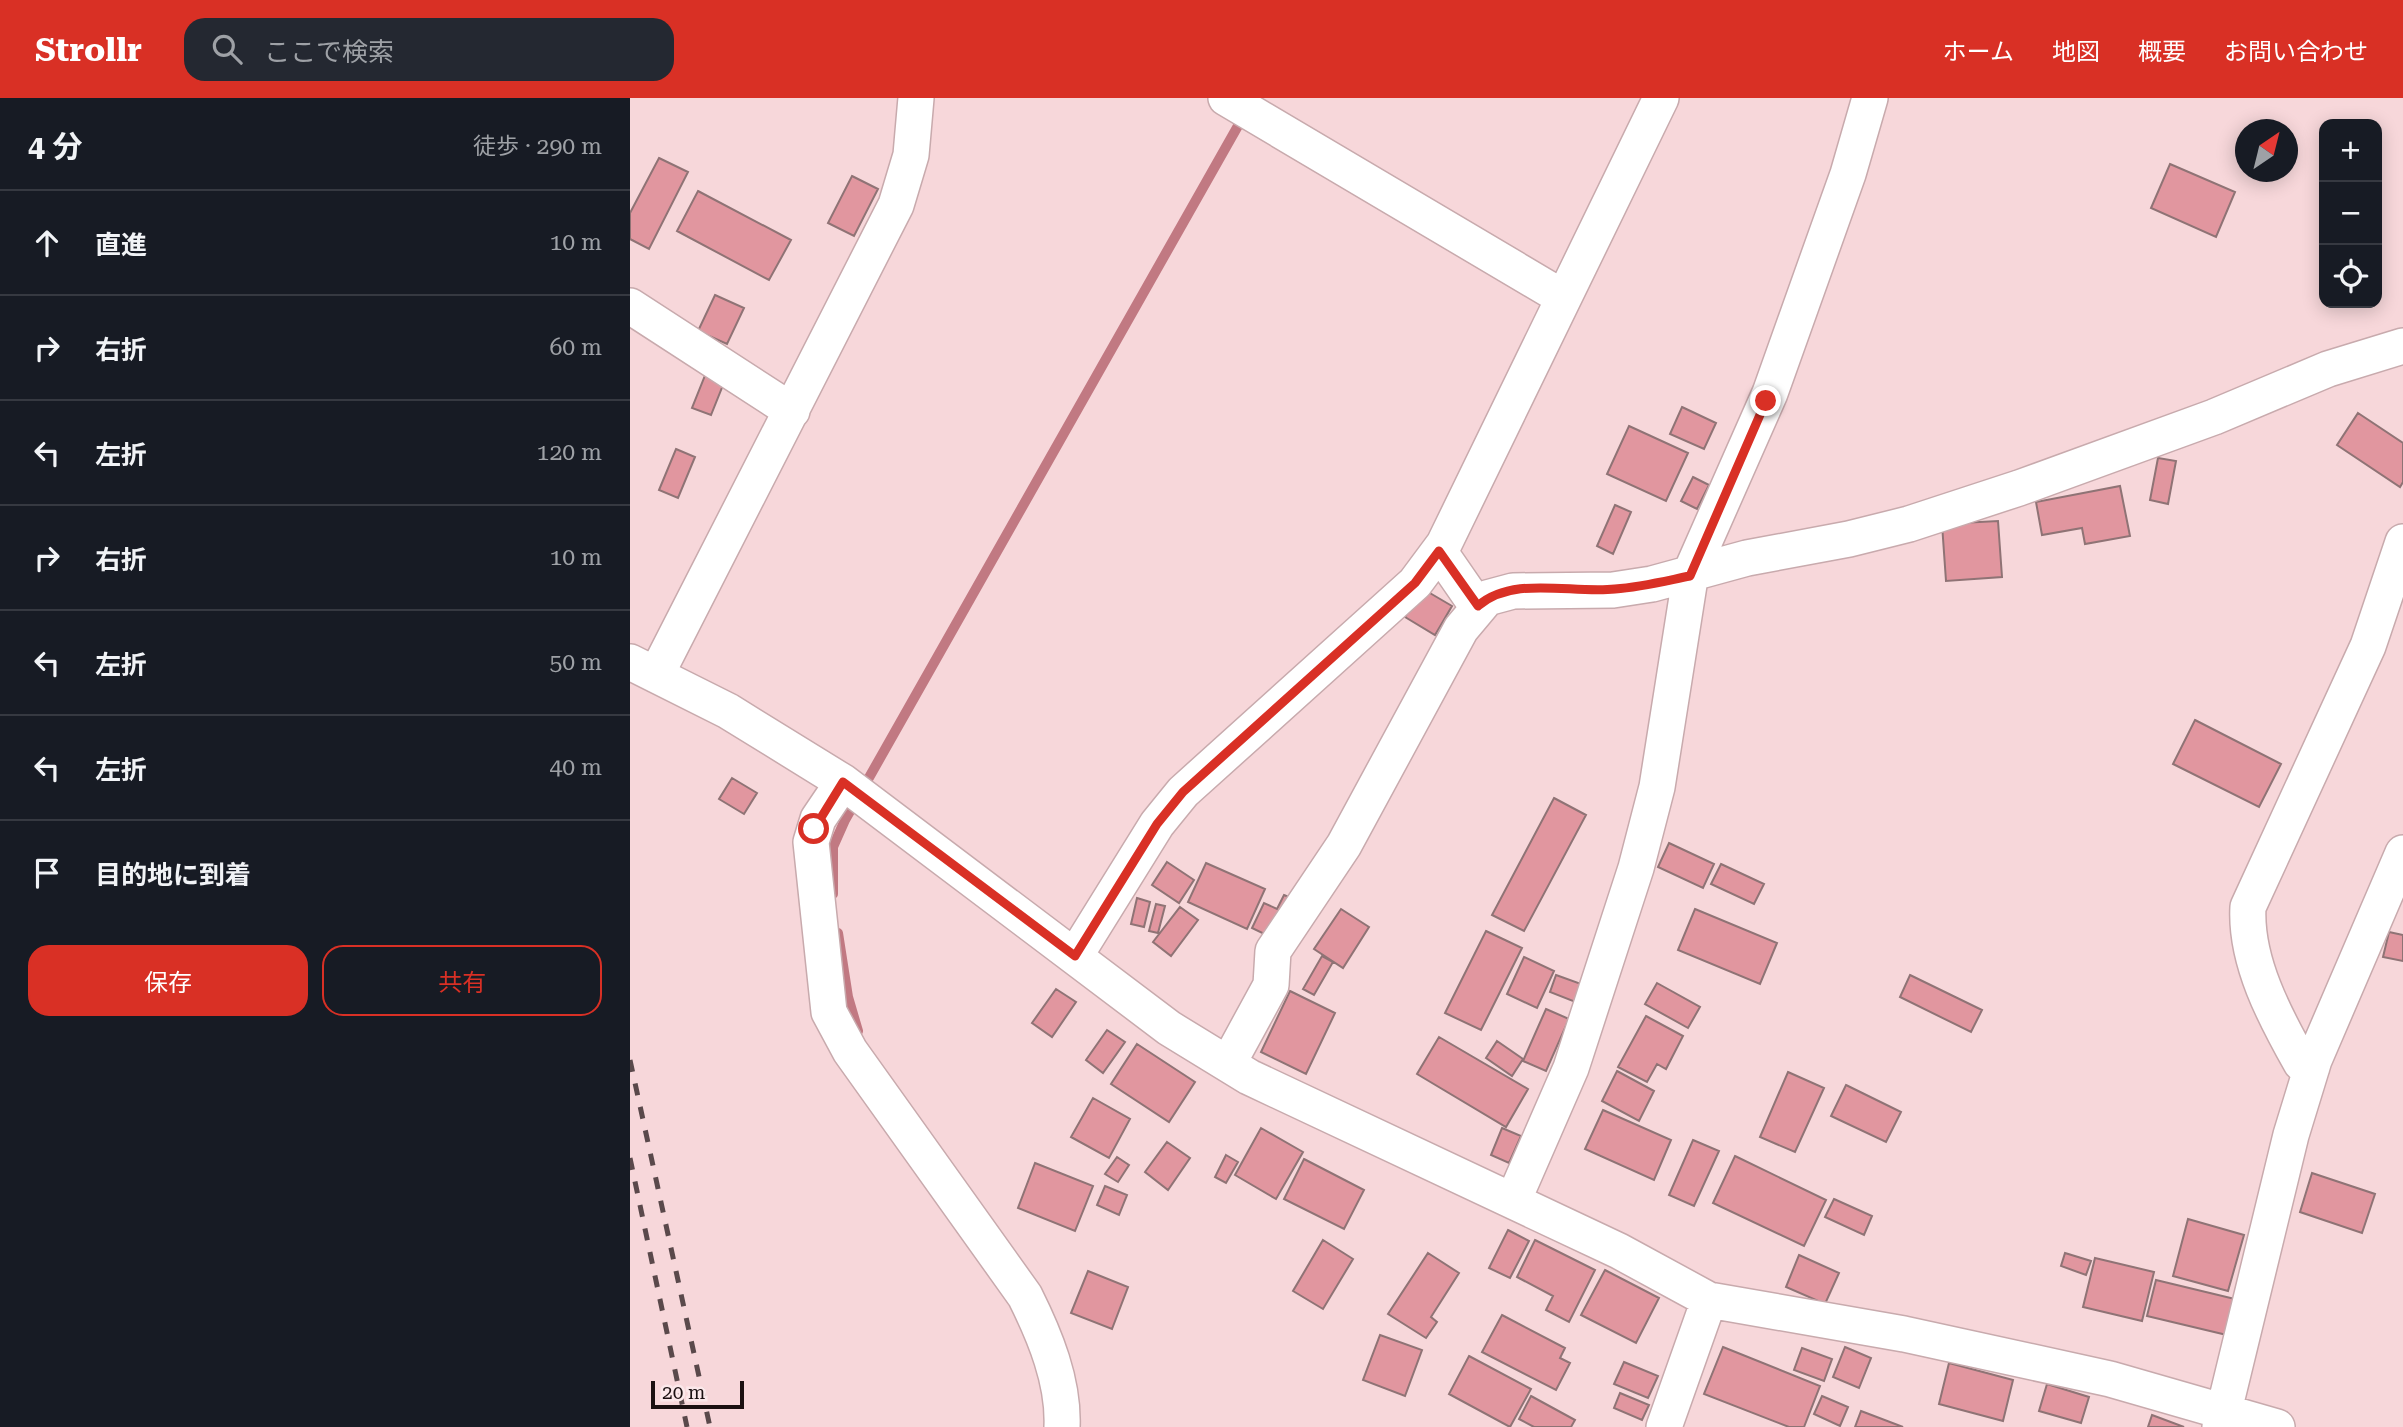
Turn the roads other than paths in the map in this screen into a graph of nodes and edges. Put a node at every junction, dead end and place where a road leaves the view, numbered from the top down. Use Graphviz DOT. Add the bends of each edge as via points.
graph roads {
  1 [pos="916,98"];
  2 [pos="1226,98"];
  3 [pos="1661,98"];
  4 [pos="1870,98"];
  5 [pos="1562,297"];
  6 [pos="630,306"];
  7 [pos="2403,346"];
  8 [pos="792,411"];
  9 [pos="2403,542"];
  10 [pos="1439,551"];
  11 [pos="1690,576"];
  12 [pos="1478,606"];
  13 [pos="643,669"];
  14 [pos="843,782"];
  15 [pos="2403,853"];
  16 [pos="1075,956"];
  17 [pos="1227,1064"];
  18 [pos="2312,1067"];
  19 [pos="1513,1201"];
  20 [pos="1709,1300"];
  21 [pos="2223,1420"];
  22 [pos="1062,1427"];
  23 [pos="1664,1427"];
  24 [pos="2277,1427"];
  1 -- 8 [label="street" via="911,155 897,205"];
  2 -- 5 [label="street"];
  3 -- 5 [label="street"];
  4 -- 11 [label="street" via="1849,174 1770,393"];
  5 -- 10 [label="street"];
  6 -- 8 [label="street"];
  7 -- 11 [label="street" via="2328,369 2214,417 1909,524 1747,558"];
  8 -- 13 [label="street"];
  9 -- 18 [label="street" via="2368,646 2248,907 2253,960 2301,1063"];
  10 -- 12 [label="street"];
  10 -- 16 [label="street" via="1401,596 1183,792 1157,824"];
  11 -- 12 [label="street" via="1613,590 1513,591"];
  11 -- 19 [label="street" via="1657,787 1636,868 1571,1068"];
  12 -- 17 [label="street" via="1344,845 1273,951 1271,985"];
  13 -- 14 [label="street" via="728,711"];
  14 -- 16 [label="street"];
  14 -- 22 [label="street" via="818,819 811,842 829,1012 849,1051 1024,1296 1038,1322 1057,1380"];
  15 -- 18 [label="street"];
  16 -- 17 [label="street" via="1169,1028"];
  17 -- 19 [label="street"];
  18 -- 21 [label="street" via="2291,1135"];
  19 -- 20 [label="street"];
  20 -- 21 [label="street" via="1905,1334 2110,1379"];
  20 -- 23 [label="street"];
  21 -- 24 [label="street"];
}
